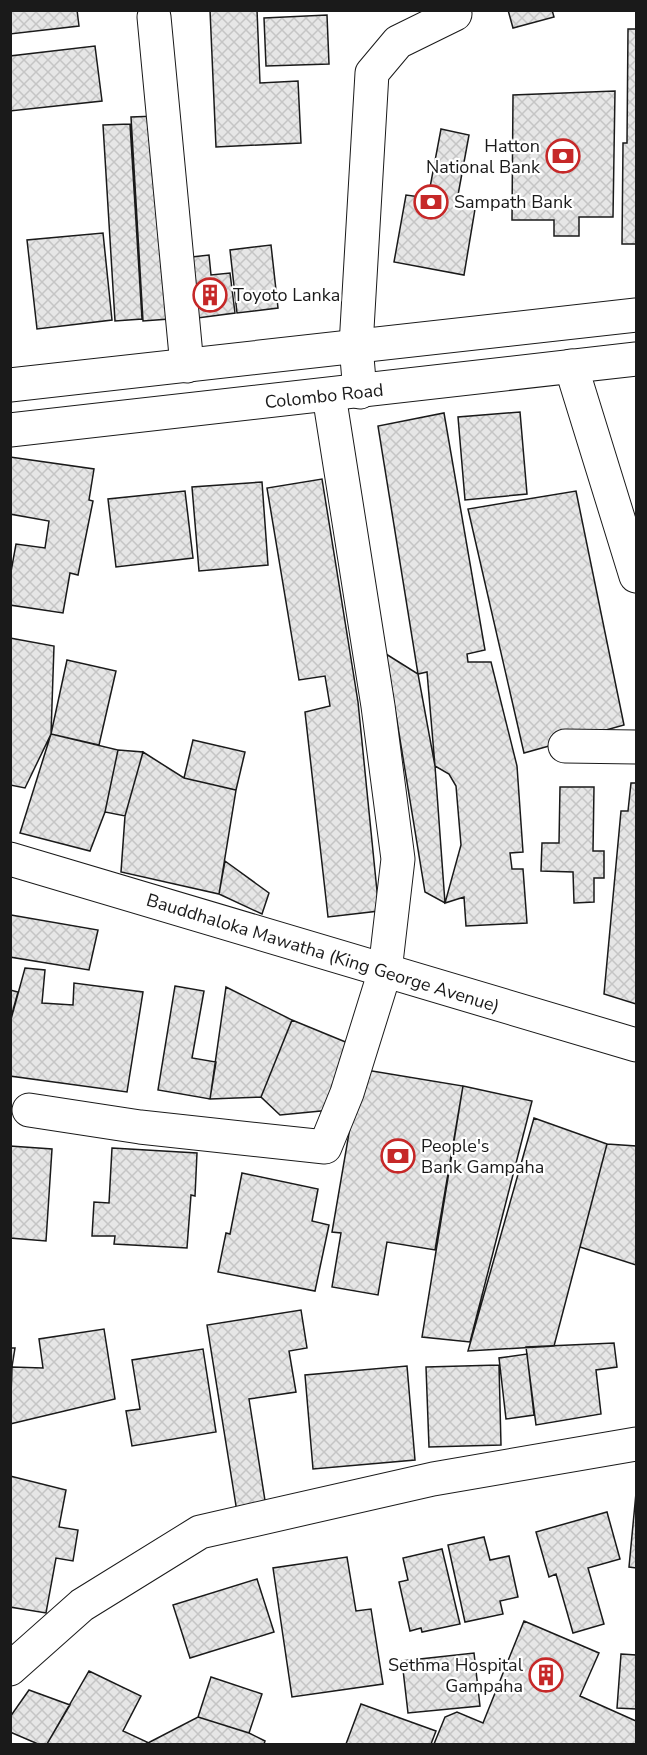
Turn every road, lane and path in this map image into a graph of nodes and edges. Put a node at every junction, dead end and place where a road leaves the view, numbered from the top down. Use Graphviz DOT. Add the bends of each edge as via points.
graph roads {
  1 [pos="454,10"];
  2 [pos="154,17"];
  3 [pos="636,315"];
  4 [pos="356,346"];
  5 [pos="636,360"];
  6 [pos="187,366"];
  7 [pos="572,366"];
  8 [pos="10,385"];
  9 [pos="345,394"];
  10 [pos="10,430"];
  11 [pos="636,576"];
  12 [pos="565,746"];
  13 [pos="636,747"];
  14 [pos="10,859"];
  15 [pos="386,971"];
  16 [pos="636,1045"];
  17 [pos="29,1110"];
  18 [pos="636,1444"];
  19 [pos="10,1669"];
  1 -- 4 [label="main road" via="455,14 398,42 372,73"];
  2 -- 6 [label="main road"];
  3 -- 4 [label="main road"];
  4 -- 6 [label="main road"];
  4 -- 9 [label="main road"];
  5 -- 7 [label="main road, Colombo Road"];
  6 -- 8 [label="main road"];
  7 -- 9 [label="main road, Colombo Road"];
  7 -- 11 [label="main road"];
  9 -- 10 [label="main road, Colombo Road"];
  9 -- 15 [label="main road" via="398,859"];
  12 -- 13 [label="main road"];
  14 -- 15 [label="main road, Bauddhaloka Mawatha (King George Avenue)"];
  15 -- 16 [label="main road, Bauddhaloka Mawatha (King George Avenue)"];
  15 -- 17 [label="main road" via="347,1093 325,1147 140,1127"];
  18 -- 19 [label="main road" via="433,1479 200,1532 82,1605"];
}
